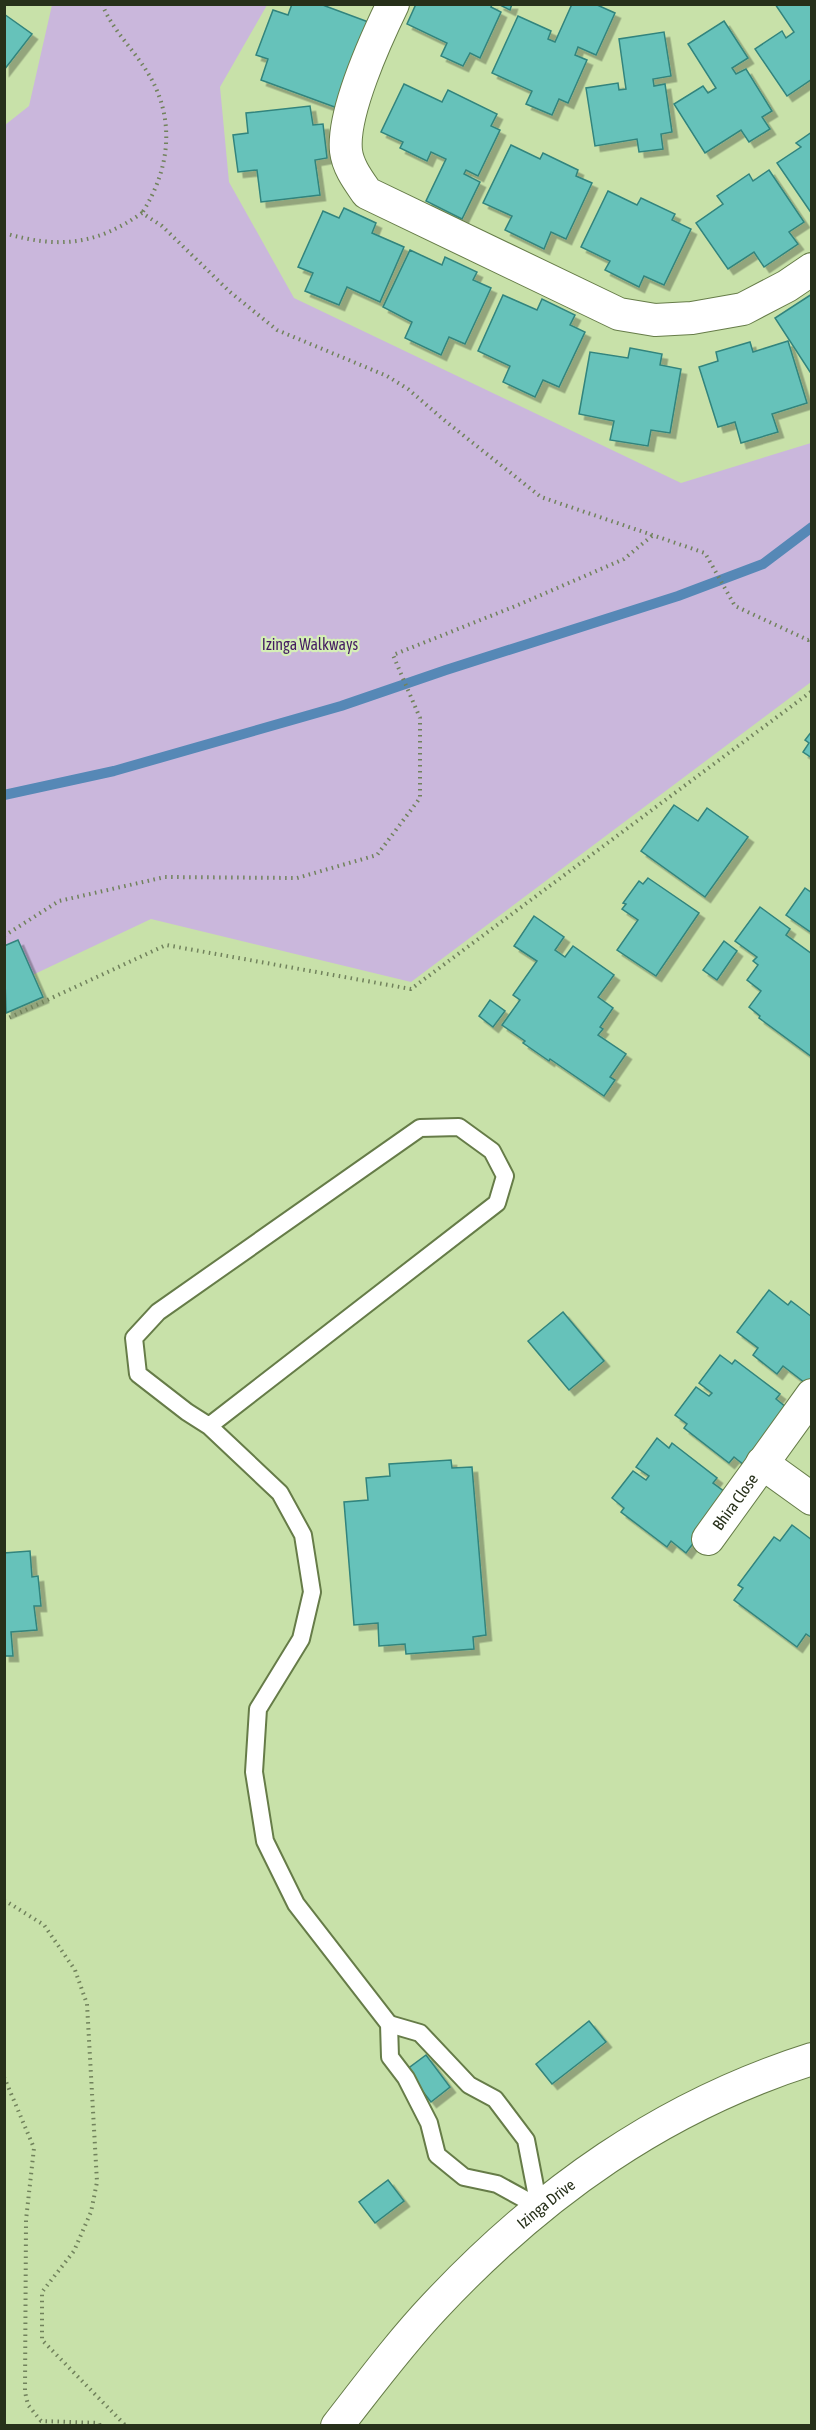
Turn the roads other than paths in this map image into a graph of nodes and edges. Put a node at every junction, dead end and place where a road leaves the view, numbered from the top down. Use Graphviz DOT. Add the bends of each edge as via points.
graph roads {
  1 [pos="393,4"];
  2 [pos="812,269"];
  3 [pos="812,1395"];
  4 [pos="209,1426"];
  5 [pos="762,1463"];
  6 [pos="812,1499"];
  7 [pos="708,1539"];
  8 [pos="389,2024"];
  9 [pos="812,2059"];
  10 [pos="539,2207"];
  11 [pos="337,2426"];
  1 -- 2 [label="street" via="350,114 346,151 353,173 367,193 619,314 655,320 743,309"];
  3 -- 5 [label="street, Bhira Close"];
  4 -- 4 [label="lane" via="138,1374 134,1338 158,1312 420,1128 459,1126 492,1151 505,1176 497,1203"];
  4 -- 8 [label="lane" via="280,1493 303,1535 312,1592 301,1639 258,1709 254,1772 265,1841 296,1904"];
  5 -- 6 [label="street, Bhira Close"];
  5 -- 7 [label="street, Bhira Close"];
  8 -- 10 [label="lane" via="420,2033 469,2085 495,2099 526,2140"];
  8 -- 10 [label="lane" via="390,2057 429,2123 437,2155 464,2177 496,2184"];
  9 -- 10 [label="street, Izinga Drive" via="738,2085 671,2120 607,2157"];
  10 -- 11 [label="street, Izinga Drive" via="435,2306"];
}
